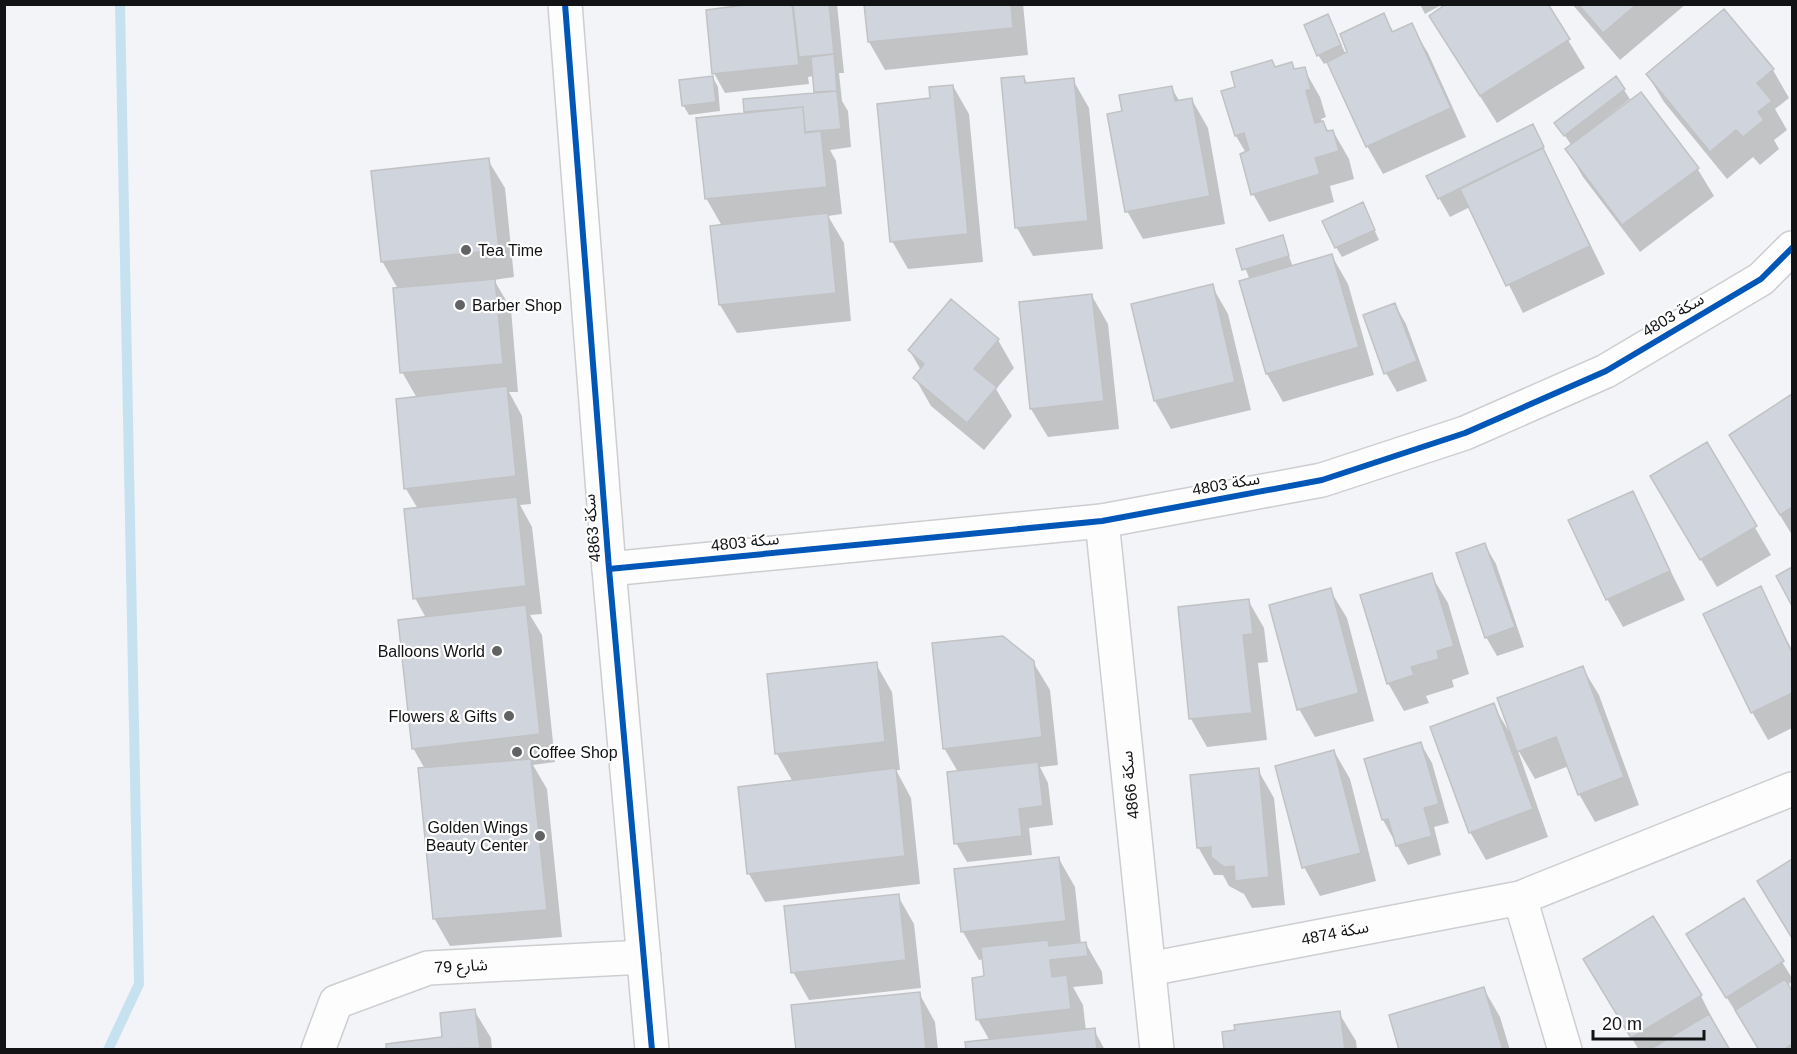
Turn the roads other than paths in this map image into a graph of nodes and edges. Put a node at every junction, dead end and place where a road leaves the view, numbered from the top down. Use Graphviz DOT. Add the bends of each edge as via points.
graph roads {
  1 [pos="565,4"];
  2 [pos="1792,248"];
  3 [pos="1102,521"];
  4 [pos="609,569"];
  5 [pos="1792,789"];
  6 [pos="1520,898"];
  7 [pos="644,957"];
  8 [pos="1149,969"];
  9 [pos="318,1050"];
  10 [pos="652,1050"];
  11 [pos="1157,1050"];
  12 [pos="1565,1050"];
  1 -- 4 [label="street, سكة 4863"];
  2 -- 3 [label="street, سكة 4803" via="1761,279 1606,371 1465,433 1322,480"];
  3 -- 4 [label="street, سكة 4803"];
  3 -- 8 [label="street, سكة 4866"];
  4 -- 7 [label="street, سكة 4863"];
  5 -- 6 [label="street, سكة 4874"];
  6 -- 8 [label="street, سكة 4874"];
  6 -- 12 [label="street"];
  7 -- 9 [label="street, 79 شارع" via="428,968 336,1002"];
  7 -- 10 [label="street, سكة 4863"];
  8 -- 11 [label="street, سكة 4866"];
}
